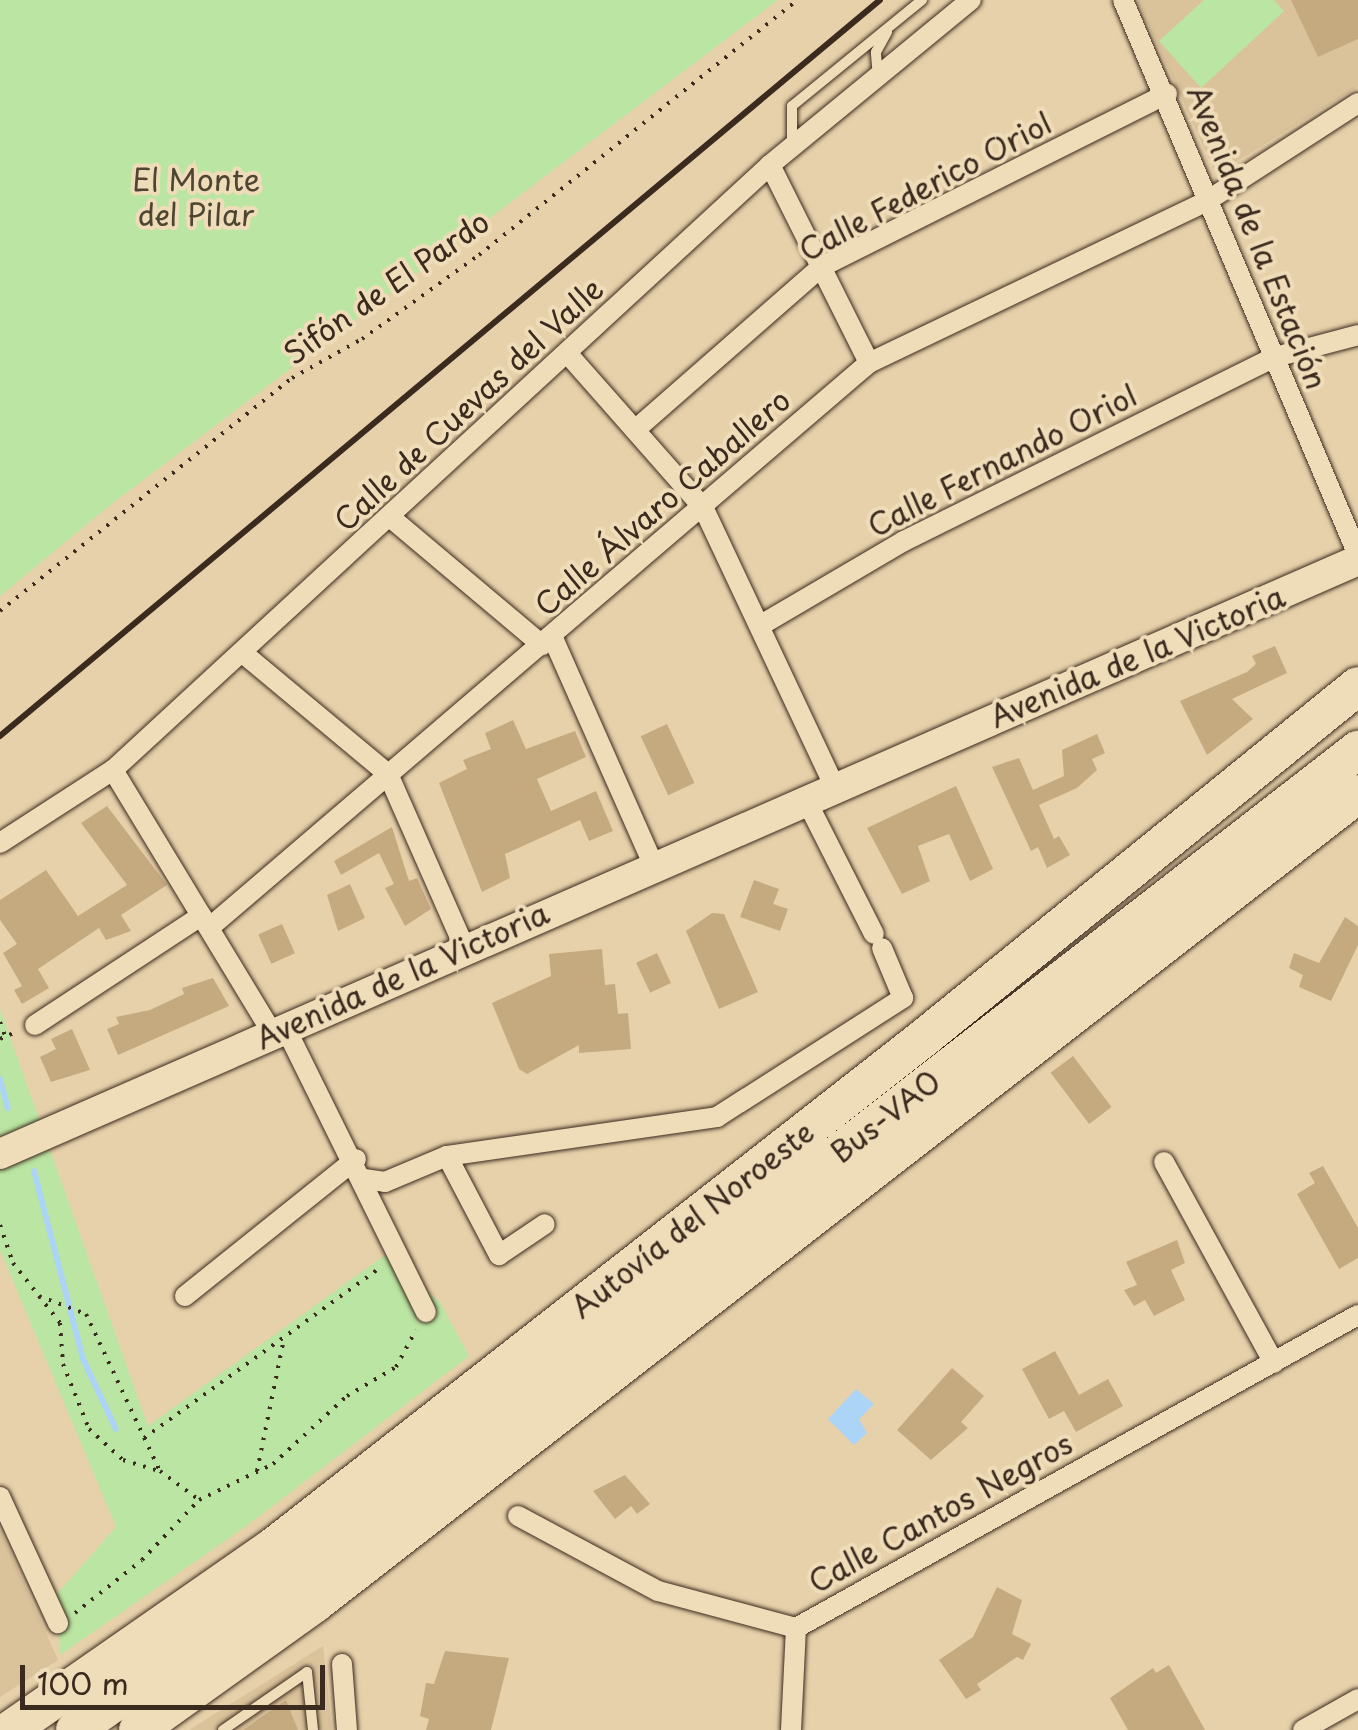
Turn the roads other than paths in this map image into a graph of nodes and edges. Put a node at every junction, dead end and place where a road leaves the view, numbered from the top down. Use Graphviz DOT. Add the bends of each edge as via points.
graph roads {
  1 [pos="922,0"];
  2 [pos="971,0"];
  3 [pos="1123,0"];
  4 [pos="889,26"];
  5 [pos="878,76"];
  6 [pos="1167,94"];
  7 [pos="1358,103"];
  8 [pos="792,147"];
  9 [pos="770,165"];
  10 [pos="1208,201"];
  11 [pos="821,268"];
  12 [pos="1358,335"];
  13 [pos="567,353"];
  14 [pos="1275,357"];
  15 [pos="869,363"];
  16 [pos="634,430"];
  17 [pos="703,507"];
  18 [pos="390,517"];
  19 [pos="1358,557"];
  20 [pos="761,625"];
  21 [pos="547,641"];
  22 [pos="244,654"];
  23 [pos="1358,686"];
  24 [pos="1358,722"];
  25 [pos="1358,750"];
  26 [pos="113,770"];
  27 [pos="388,774"];
  28 [pos="834,787"];
  29 [pos="1358,794"];
  30 [pos="806,800"];
  31 [pos="0,842"];
  32 [pos="654,866"];
  33 [pos="205,922"];
  34 [pos="464,946"];
  35 [pos="34,1026"];
  36 [pos="278,1030"];
  37 [pos="949,1066"];
  38 [pos="0,1154"];
  39 [pos="447,1156"];
  40 [pos="356,1158"];
  41 [pos="1164,1162"];
  42 [pos="364,1179"];
  43 [pos="546,1224"];
  44 [pos="185,1296"];
  45 [pos="426,1312"];
  46 [pos="1358,1315"];
  47 [pos="1274,1363"];
  48 [pos="0,1497"];
  49 [pos="518,1516"];
  50 [pos="58,1623"];
  51 [pos="796,1628"];
  52 [pos="342,1664"];
  53 [pos="1358,1699"];
  54 [pos="10,1730"];
  55 [pos="75,1730"];
  56 [pos="138,1730"];
  57 [pos="223,1730"];
  58 [pos="313,1730"];
  59 [pos="347,1730"];
  60 [pos="791,1730"];
  61 [pos="1303,1730"];
  1 -- 4 [label="lane"];
  2 -- 5 [label="street, Calle de Cuevas del Valle"];
  3 -- 6 [label="street, Avenida de la Estación"];
  4 -- 5 [label="lane" via="876,52"];
  4 -- 8 [label="lane" via="792,106"];
  5 -- 8 [label="street, Calle de Cuevas del Valle"];
  6 -- 10 [label="street, Avenida de la Estación"];
  6 -- 11 [label="street, Calle Federico Oriol"];
  7 -- 10 [label="street, Calle Álvaro Caballero"];
  8 -- 9 [label="street, Calle de Cuevas del Valle"];
  9 -- 11 [label="street"];
  9 -- 13 [label="street, Calle de Cuevas del Valle"];
  10 -- 14 [label="street, Avenida de la Estación"];
  10 -- 15 [label="street, Calle Álvaro Caballero"];
  11 -- 15 [label="street"];
  11 -- 16 [label="street, Calle Federico Oriol"];
  12 -- 14 [label="street, Calle Fernando Oriol"];
  13 -- 16 [label="street"];
  13 -- 18 [label="street, Calle de Cuevas del Valle"];
  14 -- 19 [label="street, Avenida de la Estación"];
  14 -- 20 [label="street, Calle Fernando Oriol" via="904,541"];
  15 -- 17 [label="street, Calle Álvaro Caballero"];
  16 -- 17 [label="street"];
  17 -- 20 [label="street"];
  17 -- 21 [label="street, Calle Álvaro Caballero"];
  18 -- 21 [label="street"];
  18 -- 22 [label="street, Calle de Cuevas del Valle"];
  19 -- 28 [label="street, Avenida de la Victoria"];
  20 -- 28 [label="street"];
  21 -- 27 [label="street, Calle Álvaro Caballero"];
  21 -- 32 [label="street"];
  22 -- 26 [label="street, Calle de Cuevas del Valle"];
  22 -- 27 [label="street"];
  23 -- 54 [label="highway, Autovía del Noroeste" via="925,1037 272,1548"];
  24 -- 37 [label="highway" via="1103,928"];
  25 -- 37 [label="highway, Bus-VAO"];
  26 -- 31 [label="street, Calle de Cuevas del Valle"];
  26 -- 33 [label="street"];
  27 -- 33 [label="street, Calle Álvaro Caballero"];
  27 -- 34 [label="street"];
  28 -- 30 [label="street, Avenida de la Victoria"];
  29 -- 56 [label="highway" via="314,1604"];
  30 -- 32 [label="street, Avenida de la Victoria"];
  30 -- 39 [label="street" via="903,998 717,1117"];
  32 -- 34 [label="street, Avenida de la Victoria"];
  33 -- 35 [label="street, Calle Álvaro Caballero"];
  33 -- 36 [label="street"];
  34 -- 36 [label="street, Avenida de la Victoria"];
  36 -- 38 [label="street, Avenida de la Victoria"];
  36 -- 40 [label="street"];
  37 -- 55 [label="highway, Bus-VAO" via="295,1575"];
  39 -- 42 [label="street" via="385,1182"];
  39 -- 43 [label="street" via="500,1255"];
  40 -- 42 [label="street"];
  40 -- 44 [label="street"];
  41 -- 47 [label="street"];
  42 -- 45 [label="street"];
  46 -- 47 [label="street, Calle Cantos Negros"];
  47 -- 51 [label="street, Calle Cantos Negros"];
  48 -- 50 [label="street"];
  49 -- 51 [label="street, Calle Cantos Negros" via="658,1590"];
  51 -- 60 [label="street"];
  52 -- 59 [label="street"];
  53 -- 61 [label="street"];
  57 -- 58 [label="lane" via="307,1672"];
}
